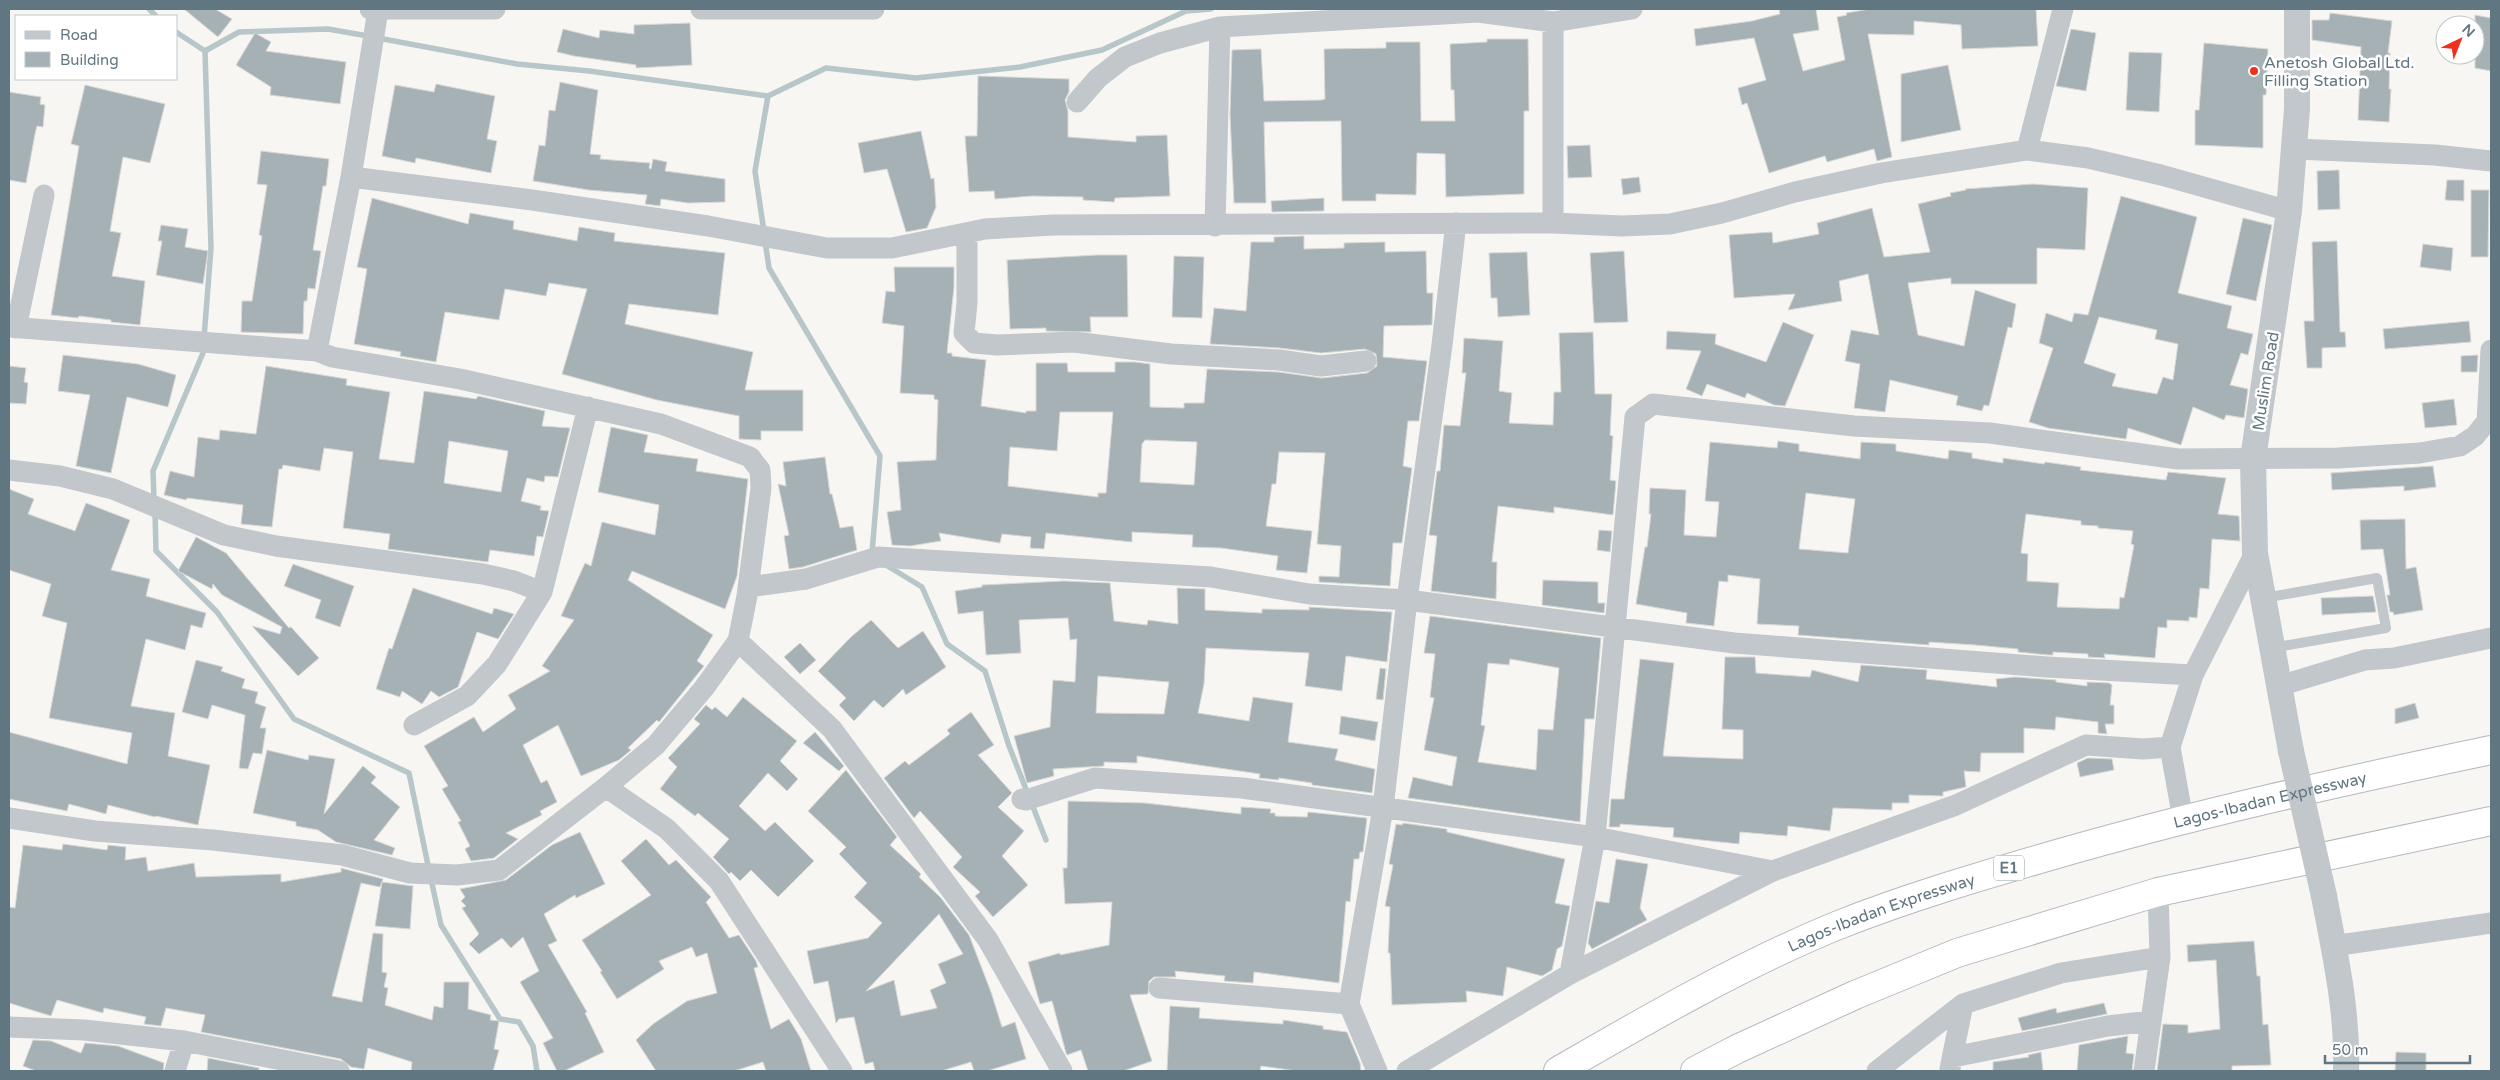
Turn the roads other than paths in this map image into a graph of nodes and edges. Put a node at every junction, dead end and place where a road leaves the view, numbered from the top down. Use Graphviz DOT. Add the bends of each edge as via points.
graph roads {
  1 [pos="495,9"];
  2 [pos="701,9"];
  3 [pos="874,9"];
  4 [pos="1632,9"];
  5 [pos="2063,9"];
  6 [pos="2297,9"];
  7 [pos="374,10"];
  8 [pos="1553,22"];
  9 [pos="1220,27"];
  10 [pos="1077,102"];
  11 [pos="2295,149"];
  12 [pos="2027,150"];
  13 [pos="2491,161"];
  14 [pos="351,177"];
  15 [pos="44,195"];
  16 [pos="2289,211"];
  17 [pos="1456,223"];
  18 [pos="1554,223"];
  19 [pos="1215,226"];
  20 [pos="967,233"];
  21 [pos="12,328"];
  22 [pos="2491,350"];
  23 [pos="317,351"];
  24 [pos="1366,361"];
  25 [pos="588,407"];
  26 [pos="2254,458"];
  27 [pos="9,470"];
  28 [pos="2255,553"];
  29 [pos="748,587"];
  30 [pos="542,592"];
  31 [pos="2263,599"];
  32 [pos="1406,600"];
  33 [pos="1615,626"];
  34 [pos="2491,638"];
  35 [pos="738,641"];
  36 [pos="2272,648"];
  37 [pos="2193,675"];
  38 [pos="2279,686"];
  39 [pos="414,725"];
  40 [pos="2170,747"];
  41 [pos="2491,750"];
  42 [pos="606,787"];
  43 [pos="1022,799"];
  44 [pos="1383,808"];
  45 [pos="9,818"];
  46 [pos="2182,819"];
  47 [pos="2491,821"];
  48 [pos="1595,837"];
  49 [pos="1773,871"];
  50 [pos="2158,892"];
  51 [pos="2491,923"];
  52 [pos="2333,946"];
  53 [pos="2160,957"];
  54 [pos="1570,974"];
  55 [pos="1159,988"];
  56 [pos="1349,1004"];
  57 [pos="1963,1004"];
  58 [pos="2151,1022"];
  59 [pos="9,1027"];
  60 [pos="184,1041"];
  61 [pos="1951,1064"];
  62 [pos="175,1071"];
  63 [pos="339,1071"];
  64 [pos="842,1071"];
  65 [pos="1062,1071"];
  66 [pos="1377,1071"];
  67 [pos="1407,1071"];
  68 [pos="1558,1071"];
  69 [pos="1695,1071"];
  70 [pos="1877,1071"];
  71 [pos="2144,1071"];
  72 [pos="2346,1071"];
  1 -- 7 [label="street"];
  2 -- 3 [label="street"];
  4 -- 8 [label="street"];
  5 -- 12 [label="street"];
  6 -- 11 [label="street, Muslim Road"];
  7 -- 14 [label="street"];
  8 -- 9 [label="street" via="1478,12"];
  8 -- 18 [label="street"];
  9 -- 10 [label="street" via="1160,43 1125,57 1098,78"];
  9 -- 19 [label="street"];
  11 -- 13 [label="street" via="2435,155"];
  11 -- 16 [label="street, Muslim Road"];
  12 -- 16 [label="street" via="2088,158"];
  12 -- 18 [label="street" via="1881,173 1670,224"];
  14 -- 20 [label="street" via="542,201 827,248 892,248"];
  14 -- 23 [label="street"];
  15 -- 21 [label="street"];
  16 -- 26 [label="street, Muslim Road"];
  17 -- 18 [label="street"];
  17 -- 19 [label="street"];
  17 -- 32 [label="street"];
  19 -- 20 [label="street" via="1053,225"];
  20 -- 24 [label="street" via="964,333 974,343 1074,342 1171,354 1279,360 1320,366"];
  21 -- 23 [label="street"];
  22 -- 26 [label="street" via="2487,421 2475,436 2460,446 2420,453 2338,458"];
  23 -- 25 [label="street" via="332,357 460,378"];
  25 -- 29 [label="street" via="661,424 750,457 760,470 761,488"];
  25 -- 30 [label="street"];
  26 -- 28 [label="street, Muslim Road"];
  26 -- 33 [label="street" via="2178,459 1990,433 1854,426 1653,404 1635,416"];
  27 -- 30 [label="street" via="60,476 113,489 233,537 276,546 483,574"];
  28 -- 31 [label="street, Muslim Road"];
  28 -- 37 [label="street"];
  29 -- 32 [label="street" via="806,579 878,557 1211,577 1309,594"];
  29 -- 35 [label="street"];
  30 -- 39 [label="street" via="497,664 467,696"];
  31 -- 36 [label="street, Muslim Road"];
  31 -- 36 [label="lane" via="2377,578 2386,628"];
  32 -- 33 [label="street"];
  32 -- 44 [label="street"];
  33 -- 37 [label="street" via="1734,643"];
  33 -- 48 [label="street"];
  34 -- 38 [label="street" via="2394,658 2365,660"];
  35 -- 42 [label="street" via="656,745"];
  35 -- 65 [label="street" via="832,729 988,940"];
  36 -- 38 [label="street, Muslim Road"];
  37 -- 40 [label="street"];
  38 -- 52 [label="street, Muslim Road, bridge"];
  40 -- 46 [label="street"];
  40 -- 49 [label="street" via="2143,749 2086,745 1956,805"];
  41 -- 46 [label="highway, Lagos-Ibadan Expressway / E1"];
  42 -- 45 [label="street" via="499,870 457,875 410,873 342,855"];
  42 -- 64 [label="street" via="667,829 719,880"];
  43 -- 44 [label="street" via="1095,778 1242,788"];
  44 -- 48 [label="street"];
  44 -- 56 [label="street"];
  46 -- 68 [label="highway, Lagos-Ibadan Expressway / E1" via="1966,880 1836,926 1727,977"];
  47 -- 50 [label="highway"];
  48 -- 49 [label="street"];
  48 -- 54 [label="street"];
  49 -- 54 [label="street"];
  50 -- 53 [label="street"];
  50 -- 69 [label="highway" via="1957,953 1855,994 1737,1048"];
  51 -- 52 [label="street"];
  52 -- 72 [label="street, Muslim Road" via="2347,1050"];
  53 -- 57 [label="street" via="2061,973"];
  53 -- 58 [label="street"];
  54 -- 67 [label="street"];
  55 -- 56 [label="street"];
  56 -- 66 [label="street"];
  57 -- 61 [label="street"];
  57 -- 70 [label="street"];
  58 -- 61 [label="street" via="2108,1026"];
  58 -- 71 [label="street"];
  59 -- 60 [label="street" via="84,1030"];
  60 -- 62 [label="street"];
  60 -- 63 [label="street"];
}
